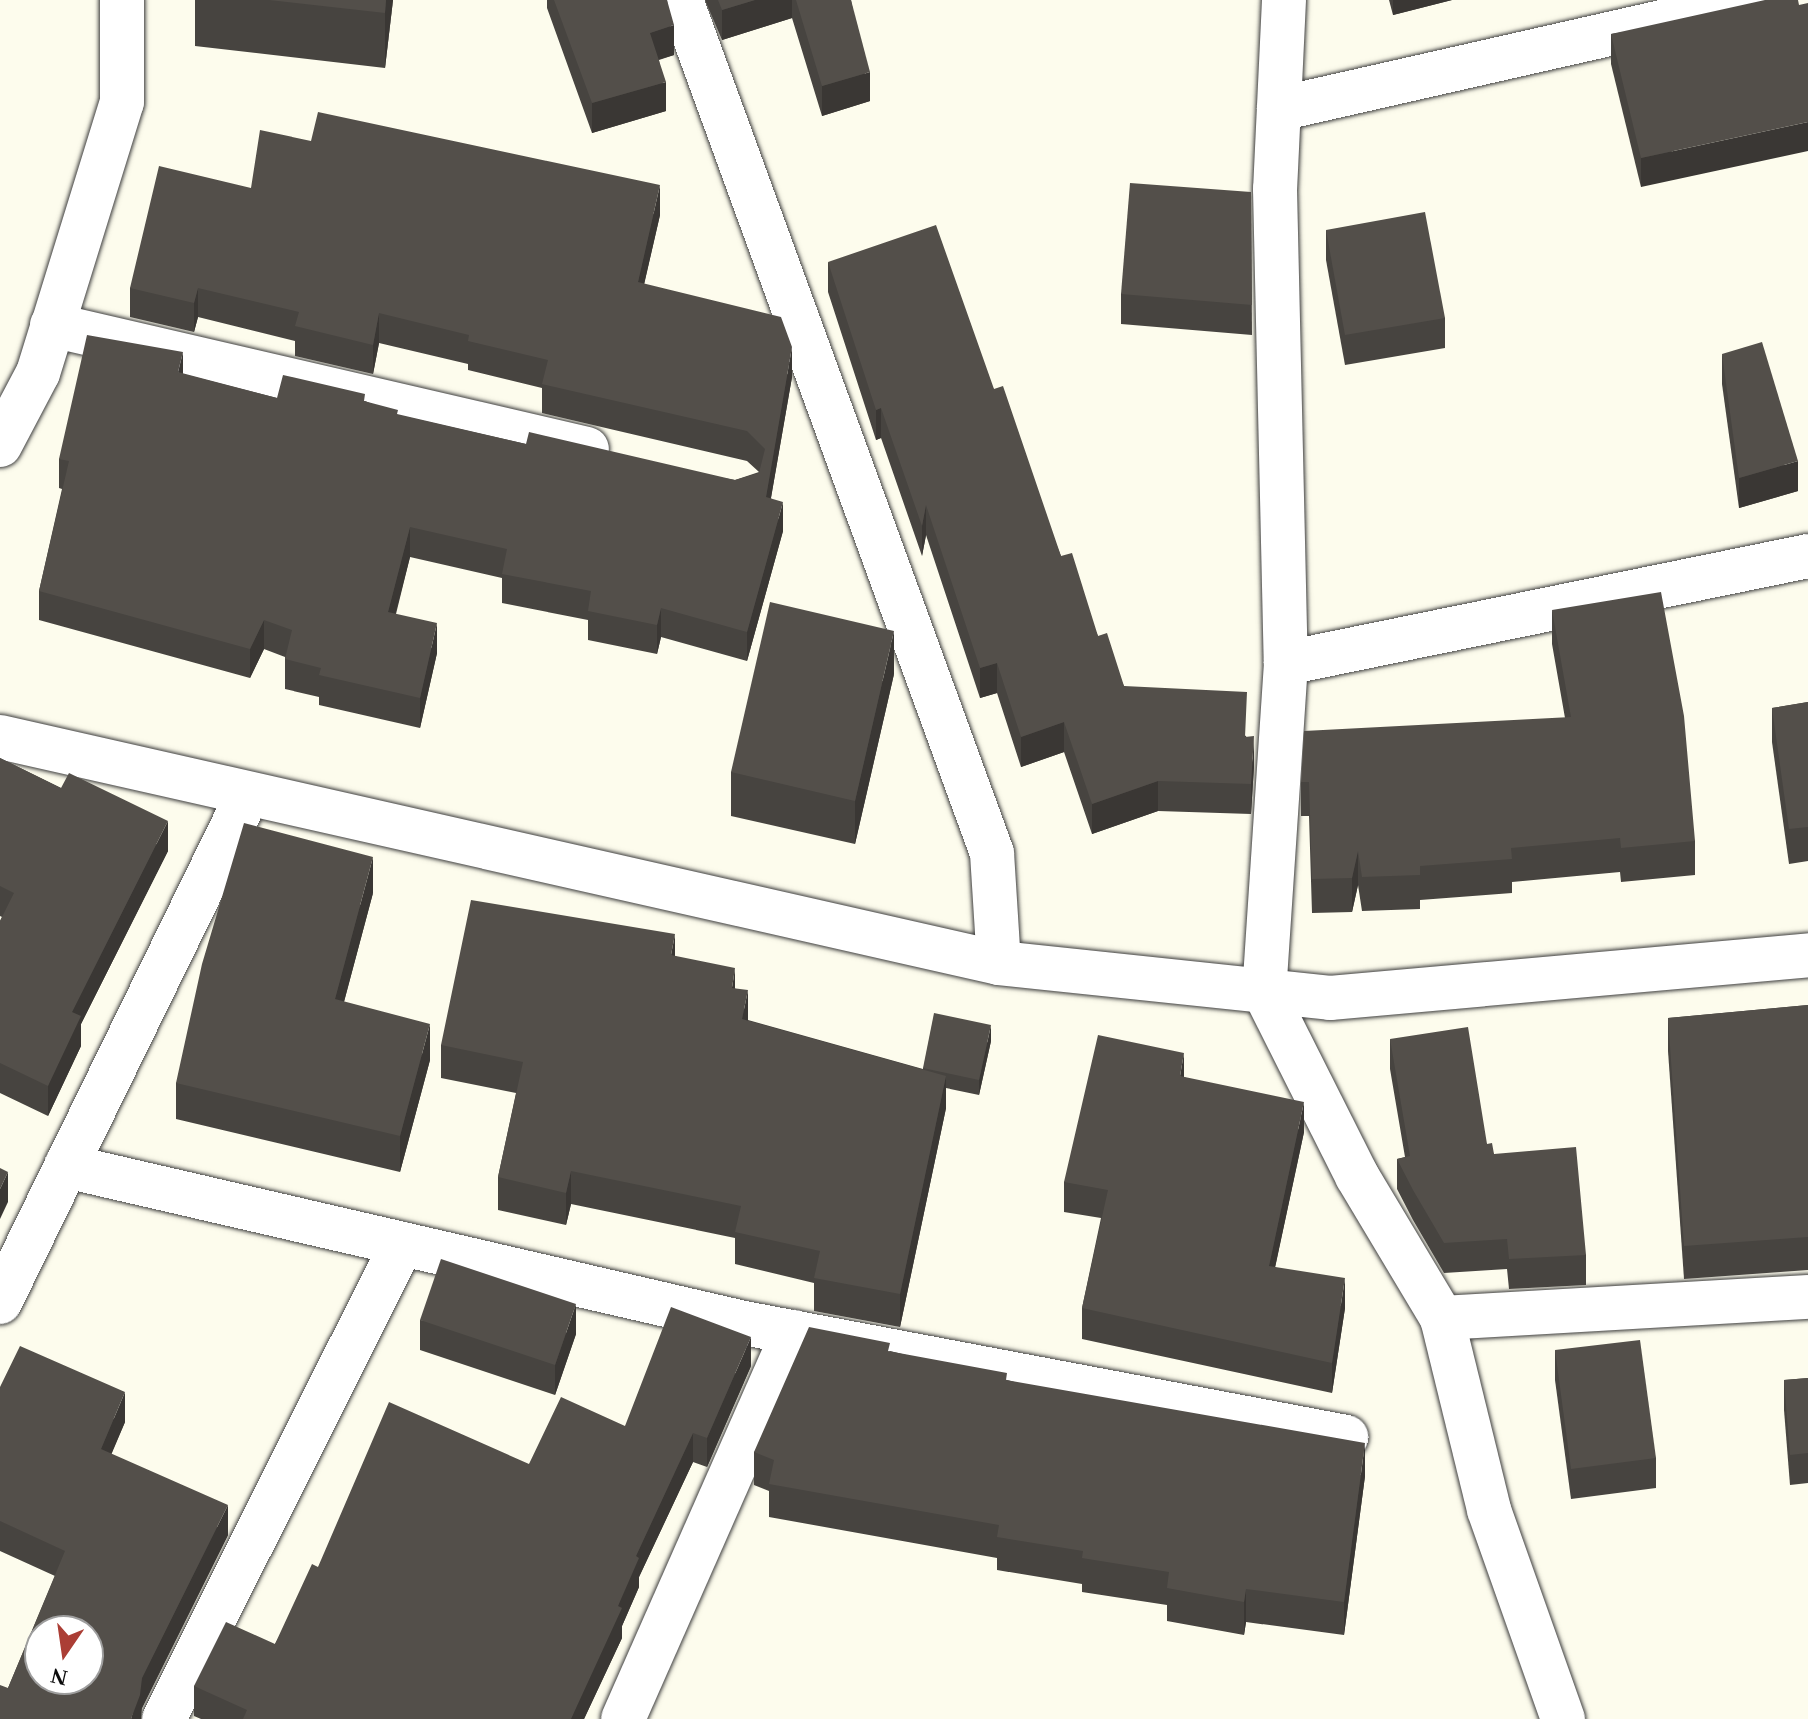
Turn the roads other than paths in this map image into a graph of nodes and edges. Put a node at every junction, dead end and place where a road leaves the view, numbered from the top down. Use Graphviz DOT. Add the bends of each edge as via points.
graph roads {
  1 [pos="122,0"];
  2 [pos="681,0"];
  3 [pos="1284,0"];
  4 [pos="1759,0"];
  5 [pos="1279,109"];
  6 [pos="52,325"];
  7 [pos="0,445"];
  8 [pos="633,460"];
  9 [pos="1808,556"];
  10 [pos="1286,663"];
  11 [pos="0,737"];
  12 [pos="248,794"];
  13 [pos="1808,955"];
  14 [pos="999,963"];
  15 [pos="1264,991"];
  16 [pos="66,1166"];
  17 [pos="402,1244"];
  18 [pos="1808,1297"];
  19 [pos="0,1302"];
  20 [pos="1442,1318"];
  21 [pos="794,1332"];
  22 [pos="1346,1437"];
  23 [pos="164,1719"];
  24 [pos="623,1719"];
  25 [pos="1563,1719"];
  1 -- 6 [label="street" via="122,102"];
  2 -- 14 [label="street" via="992,853"];
  3 -- 5 [label="street"];
  4 -- 5 [label="street"];
  5 -- 10 [label="street" via="1275,189"];
  6 -- 7 [label="street" via="38,373"];
  6 -- 8 [label="street"];
  9 -- 10 [label="street"];
  10 -- 15 [label="street"];
  11 -- 12 [label="street"];
  12 -- 14 [label="street"];
  12 -- 16 [label="street"];
  13 -- 15 [label="street" via="1330,998"];
  14 -- 15 [label="street"];
  15 -- 20 [label="street" via="1357,1176"];
  16 -- 17 [label="street"];
  16 -- 19 [label="street"];
  17 -- 21 [label="street"];
  17 -- 23 [label="street"];
  18 -- 20 [label="street"];
  20 -- 25 [label="street" via="1489,1510"];
  21 -- 22 [label="street"];
  21 -- 24 [label="street"];
}
